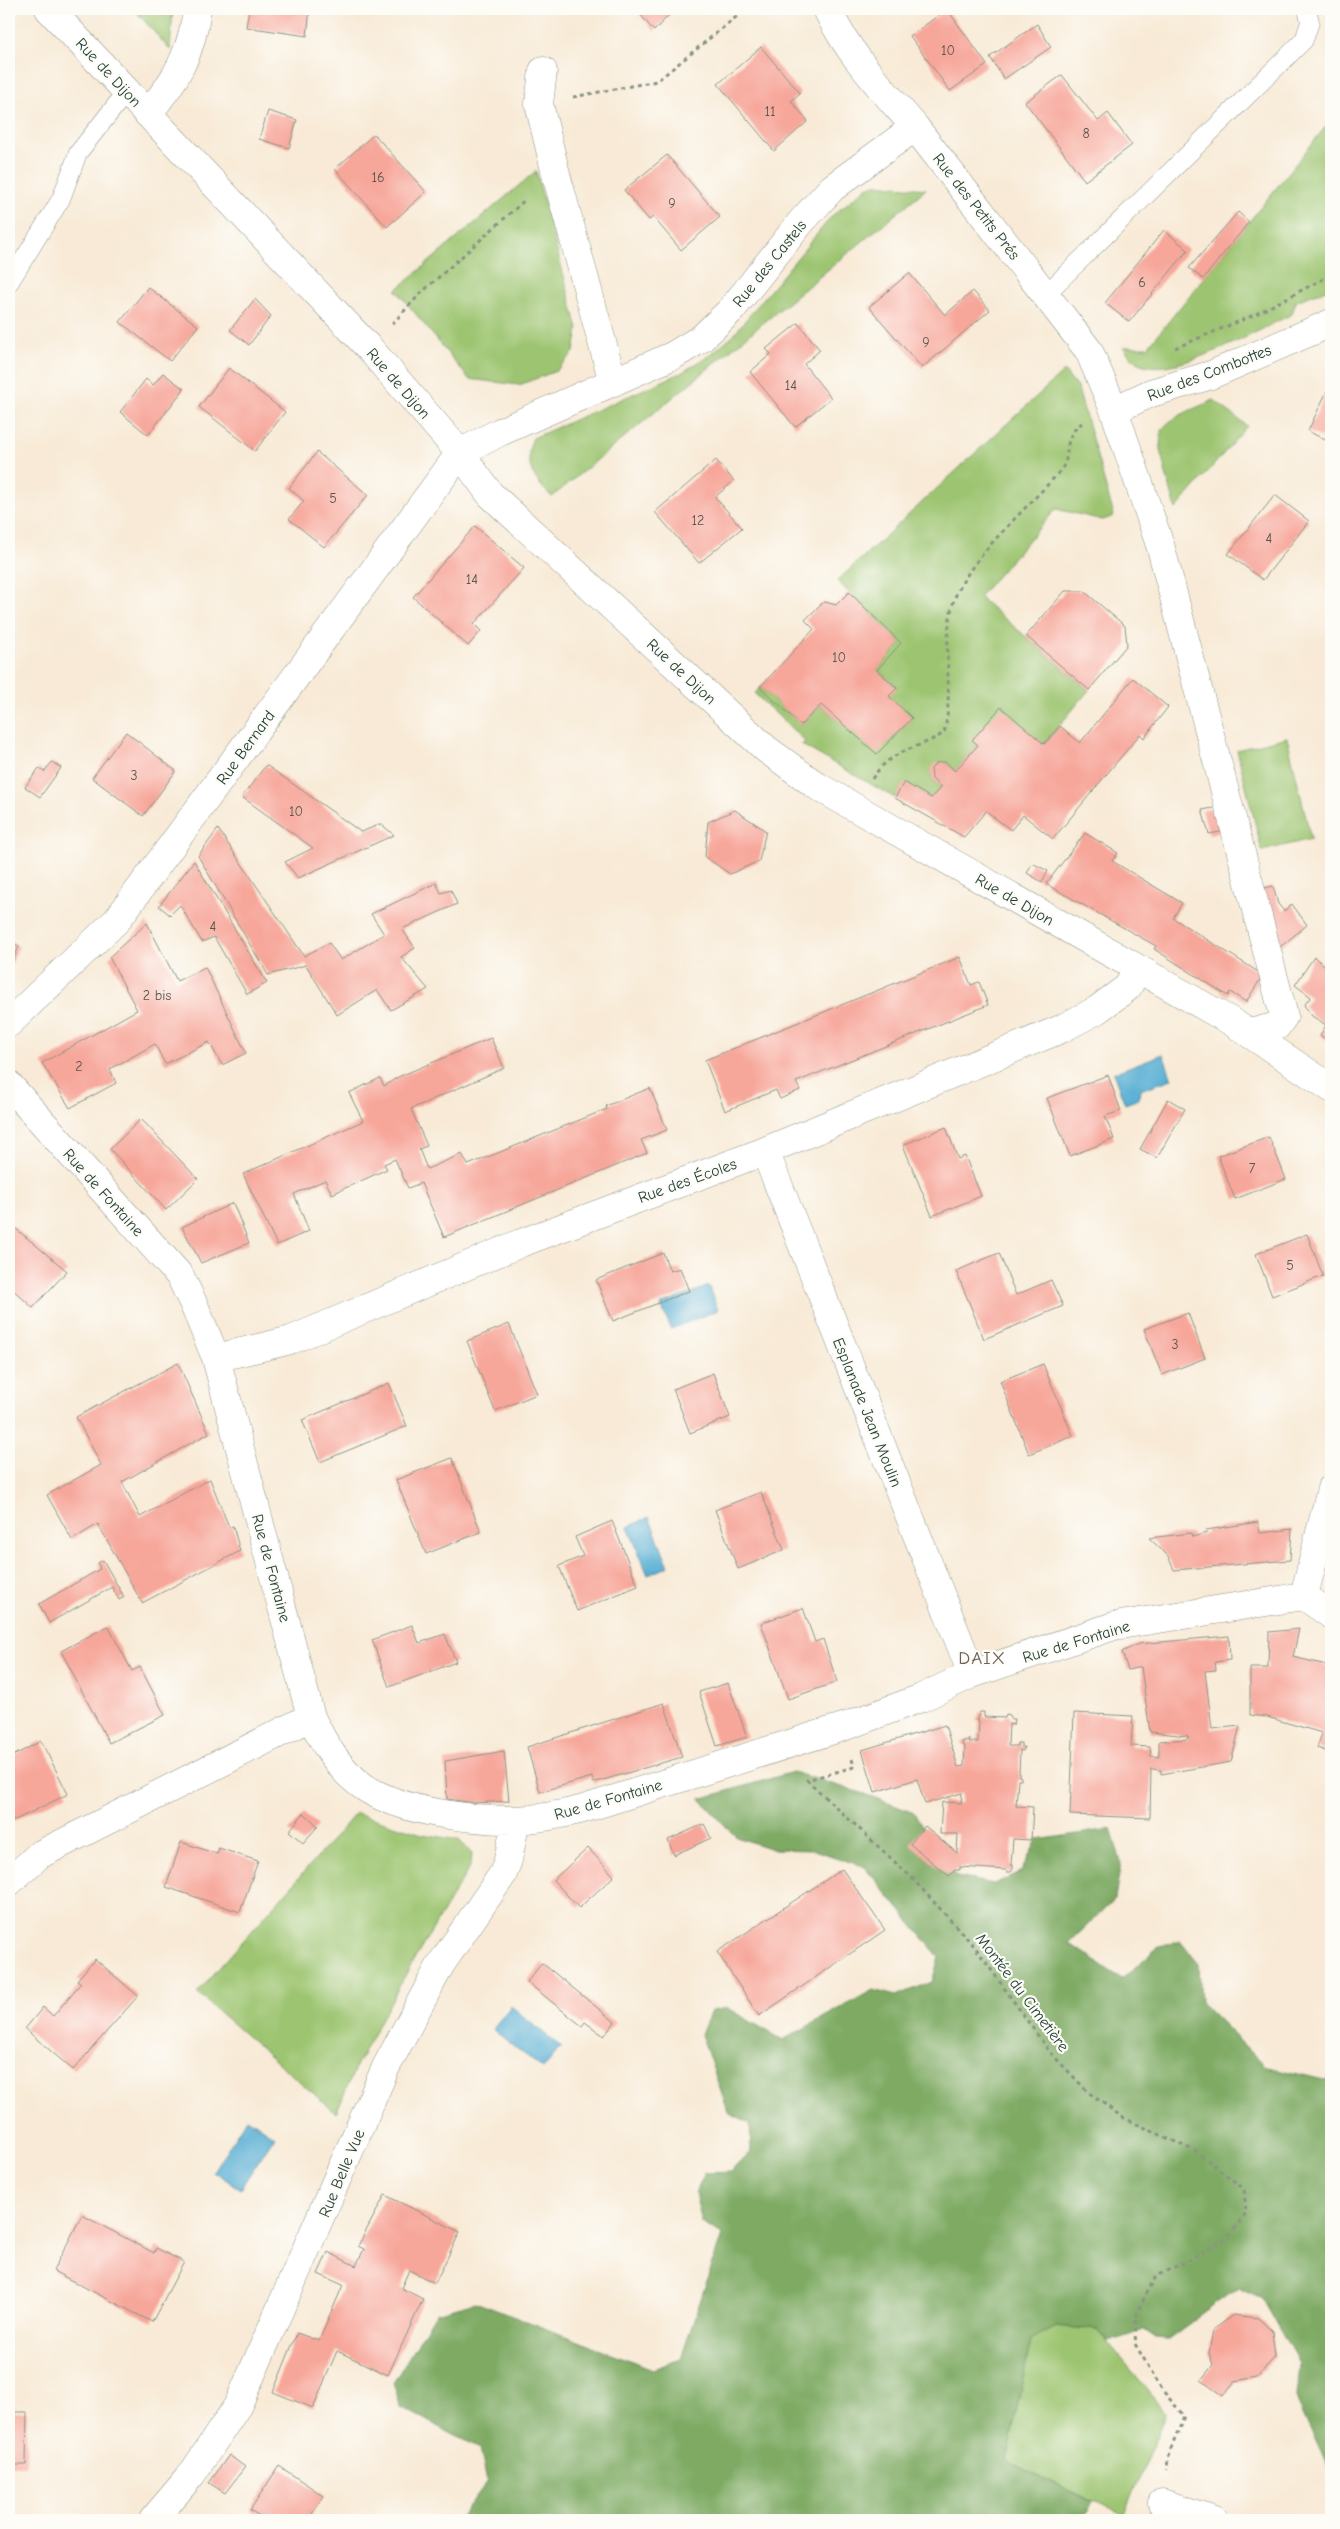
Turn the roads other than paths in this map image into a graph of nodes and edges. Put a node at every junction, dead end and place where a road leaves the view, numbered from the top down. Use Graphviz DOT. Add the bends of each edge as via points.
graph roads {
  1 [pos="49,9"];
  2 [pos="197,9"];
  3 [pos="827,9"];
  4 [pos="1307,9"];
  5 [pos="542,71"];
  6 [pos="127,91"];
  7 [pos="148,113"];
  8 [pos="915,127"];
  9 [pos="9,283"];
  10 [pos="1046,294"];
  11 [pos="1331,324"];
  12 [pos="614,382"];
  13 [pos="1114,410"];
  14 [pos="460,453"];
  15 [pos="1137,969"];
  16 [pos="9,1023"];
  17 [pos="1250,1033"];
  18 [pos="9,1085"];
  19 [pos="1331,1088"];
  20 [pos="765,1151"];
  21 [pos="216,1358"];
  22 [pos="1331,1489"];
  23 [pos="1304,1596"];
  24 [pos="1331,1616"];
  25 [pos="972,1674"];
  26 [pos="311,1717"];
  27 [pos="516,1820"];
  28 [pos="9,1882"];
  29 [pos="1162,2503"];
  30 [pos="153,2520"];
  31 [pos="1214,2520"];
  1 -- 6 [label="street, Rue de Dijon"];
  2 -- 7 [label="street, Rue de Dijon" via="194,37 178,72 166,93"];
  3 -- 8 [label="street, Rue des Petits Prés" via="844,41"];
  4 -- 10 [label="lane" via="1310,22 1304,40"];
  5 -- 12 [label="street" via="538,104"];
  6 -- 7 [label="street, Rue de Dijon"];
  6 -- 9 [label="lane" via="78,153 60,199"];
  7 -- 14 [label="street, Rue de Dijon" via="368,348"];
  8 -- 10 [label="street, Rue des Petits Prés"];
  8 -- 12 [label="street, Rue des Castels" via="832,188 732,309 702,338 674,355"];
  10 -- 13 [label="street, Rue des Petits Prés" via="1089,351"];
  11 -- 13 [label="street, Rue des Combottes" via="1211,375 1151,393"];
  12 -- 14 [label="street, Rue des Castels"];
  13 -- 17 [label="street, Rue des Petits Prés" via="1161,548 1284,1016 1277,1026"];
  14 -- 15 [label="street, Rue de Dijon" via="490,494 766,749 817,786"];
  14 -- 16 [label="street, Rue Bernard" via="117,920"];
  15 -- 17 [label="street, Rue de Dijon"];
  15 -- 20 [label="street, Rue des Écoles" via="1128,987 1061,1029"];
  17 -- 19 [label="street, Rue de Dijon"];
  18 -- 21 [label="street, Rue de Fontaine" via="180,1276"];
  20 -- 21 [label="street, Rue des Écoles" via="520,1243 291,1340"];
  20 -- 25 [label="street, Esplanade Jean Moulin"];
  21 -- 26 [label="street, Rue de Fontaine"];
  22 -- 23 [label="street"];
  23 -- 24 [label="street"];
  23 -- 25 [label="street, Rue de Fontaine" via="1114,1626"];
  25 -- 27 [label="street, Rue de Fontaine" via="921,1698 846,1726 580,1810"];
  26 -- 27 [label="street, Rue de Fontaine" via="334,1757 364,1787 388,1799 442,1813"];
  26 -- 28 [label="street" via="39,1855"];
  27 -- 30 [label="street, Rue Belle Vue" via="503,1874 441,1964 386,2067 238,2405 192,2474"];
  29 -- 31 [label="street"];
}
